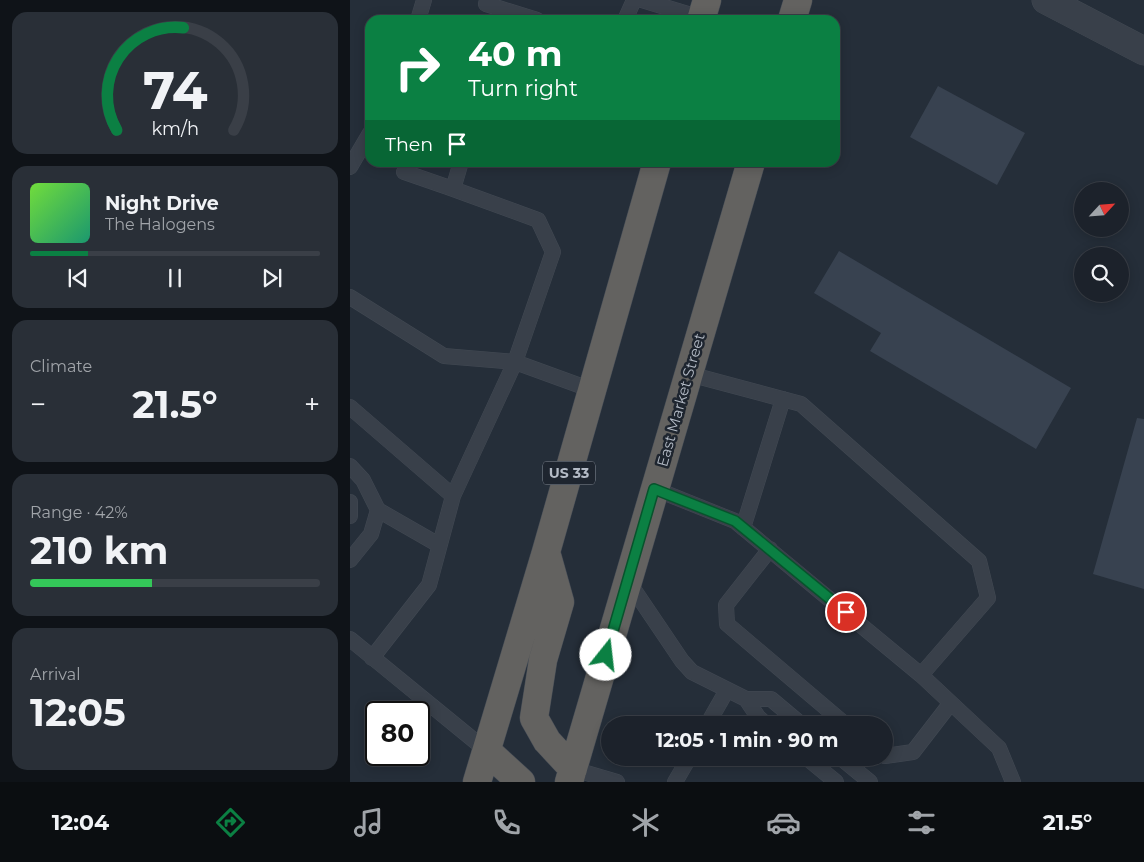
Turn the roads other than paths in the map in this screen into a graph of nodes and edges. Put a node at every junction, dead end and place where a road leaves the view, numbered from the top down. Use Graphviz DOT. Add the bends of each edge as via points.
graph roads {
  1 [pos="424,0"];
  2 [pos="487,0"];
  3 [pos="634,0"];
  4 [pos="642,0"];
  5 [pos="798,0"];
  6 [pos="1059,3"];
  7 [pos="703,13"];
  8 [pos="420,15"];
  9 [pos="521,15"];
  10 [pos="627,15"];
  11 [pos="794,15"];
  12 [pos="1144,51"];
  13 [pos="365,142"];
  14 [pos="350,167"];
  15 [pos="460,167"];
  16 [pos="656,167"];
  17 [pos="750,167"];
  18 [pos="404,172"];
  19 [pos="453,190"];
  20 [pos="350,297"];
  21 [pos="515,362"];
  22 [pos="689,374"];
  23 [pos="592,390"];
  24 [pos="783,399"];
  25 [pos="350,407"];
  26 [pos="350,466"];
  27 [pos="654,489"];
  28 [pos="453,496"];
  29 [pos="350,502"];
  30 [pos="378,510"];
  31 [pos="350,516"];
  32 [pos="743,528"];
  33 [pos="439,545"];
  34 [pos="770,549"];
  35 [pos="546,552"];
  36 [pos="350,560"];
  37 [pos="628,581"];
  38 [pos="350,639"];
  39 [pos="372,658"];
  40 [pos="921,676"];
  41 [pos="727,690"];
  42 [pos="746,699"];
  43 [pos="950,704"];
  44 [pos="712,716"];
  45 [pos="757,716"];
  46 [pos="791,716"];
  47 [pos="835,716"];
  48 [pos="487,751"];
  49 [pos="893,755"];
  50 [pos="684,766"];
  51 [pos="817,766"];
  52 [pos="851,766"];
  53 [pos="571,775"];
  54 [pos="477,782"];
  55 [pos="521,782"];
  56 [pos="616,782"];
  57 [pos="675,782"];
  58 [pos="836,782"];
  59 [pos="870,782"];
  60 [pos="1012,782"];
  1 -- 8 [label="lane"];
  2 -- 9 [label="lane" via="486,4"];
  3 -- 10 [label="lane"];
  4 -- 7 [label="lane"];
  5 -- 11 [label="highway"];
  6 -- 12 [label="street"];
  13 -- 14 [label="lane"];
  15 -- 19 [label="lane"];
  16 -- 23 [label="highway, US 33"];
  17 -- 22 [label="highway, East Market Street"];
  18 -- 19 [label="lane"];
  19 -- 21 [label="lane" via="538,220 554,252"];
  20 -- 21 [label="lane" via="444,356"];
  21 -- 23 [label="lane"];
  21 -- 28 [label="lane"];
  22 -- 24 [label="lane"];
  22 -- 27 [label="highway, East Market Street"];
  23 -- 35 [label="highway, US 33"];
  24 -- 32 [label="lane"];
  24 -- 40 [label="lane" via="801,404 978,560 988,598"];
  25 -- 28 [label="lane"];
  26 -- 30 [label="lane" via="363,480"];
  27 -- 32 [label="lane" via="735,521"];
  27 -- 37 [label="highway, East Market Street"];
  28 -- 33 [label="lane"];
  29 -- 31 [label="lane"];
  30 -- 33 [label="lane"];
  30 -- 36 [label="lane" via="371,534"];
  32 -- 34 [label="lane"];
  33 -- 39 [label="lane" via="429,585"];
  34 -- 40 [label="lane"];
  34 -- 47 [label="lane" via="726,604 727,624"];
  35 -- 48 [label="highway, US 33"];
  35 -- 53 [label="highway" via="560,602 542,660 534,718"];
  37 -- 41 [label="lane" via="687,668"];
  37 -- 53 [label="highway, East Market Street"];
  38 -- 39 [label="lane"];
  39 -- 48 [label="lane"];
  40 -- 43 [label="lane"];
  41 -- 42 [label="lane"];
  41 -- 44 [label="lane"];
  42 -- 45 [label="lane"];
  42 -- 46 [label="lane" via="771,699"];
  43 -- 49 [label="lane" via="913,752"];
  43 -- 60 [label="lane" via="999,748"];
  48 -- 54 [label="highway, US 33"];
  48 -- 55 [label="highway"];
  50 -- 57 [label="lane"];
  51 -- 58 [label="lane"];
  52 -- 59 [label="lane"];
  53 -- 56 [label="lane"];
}
